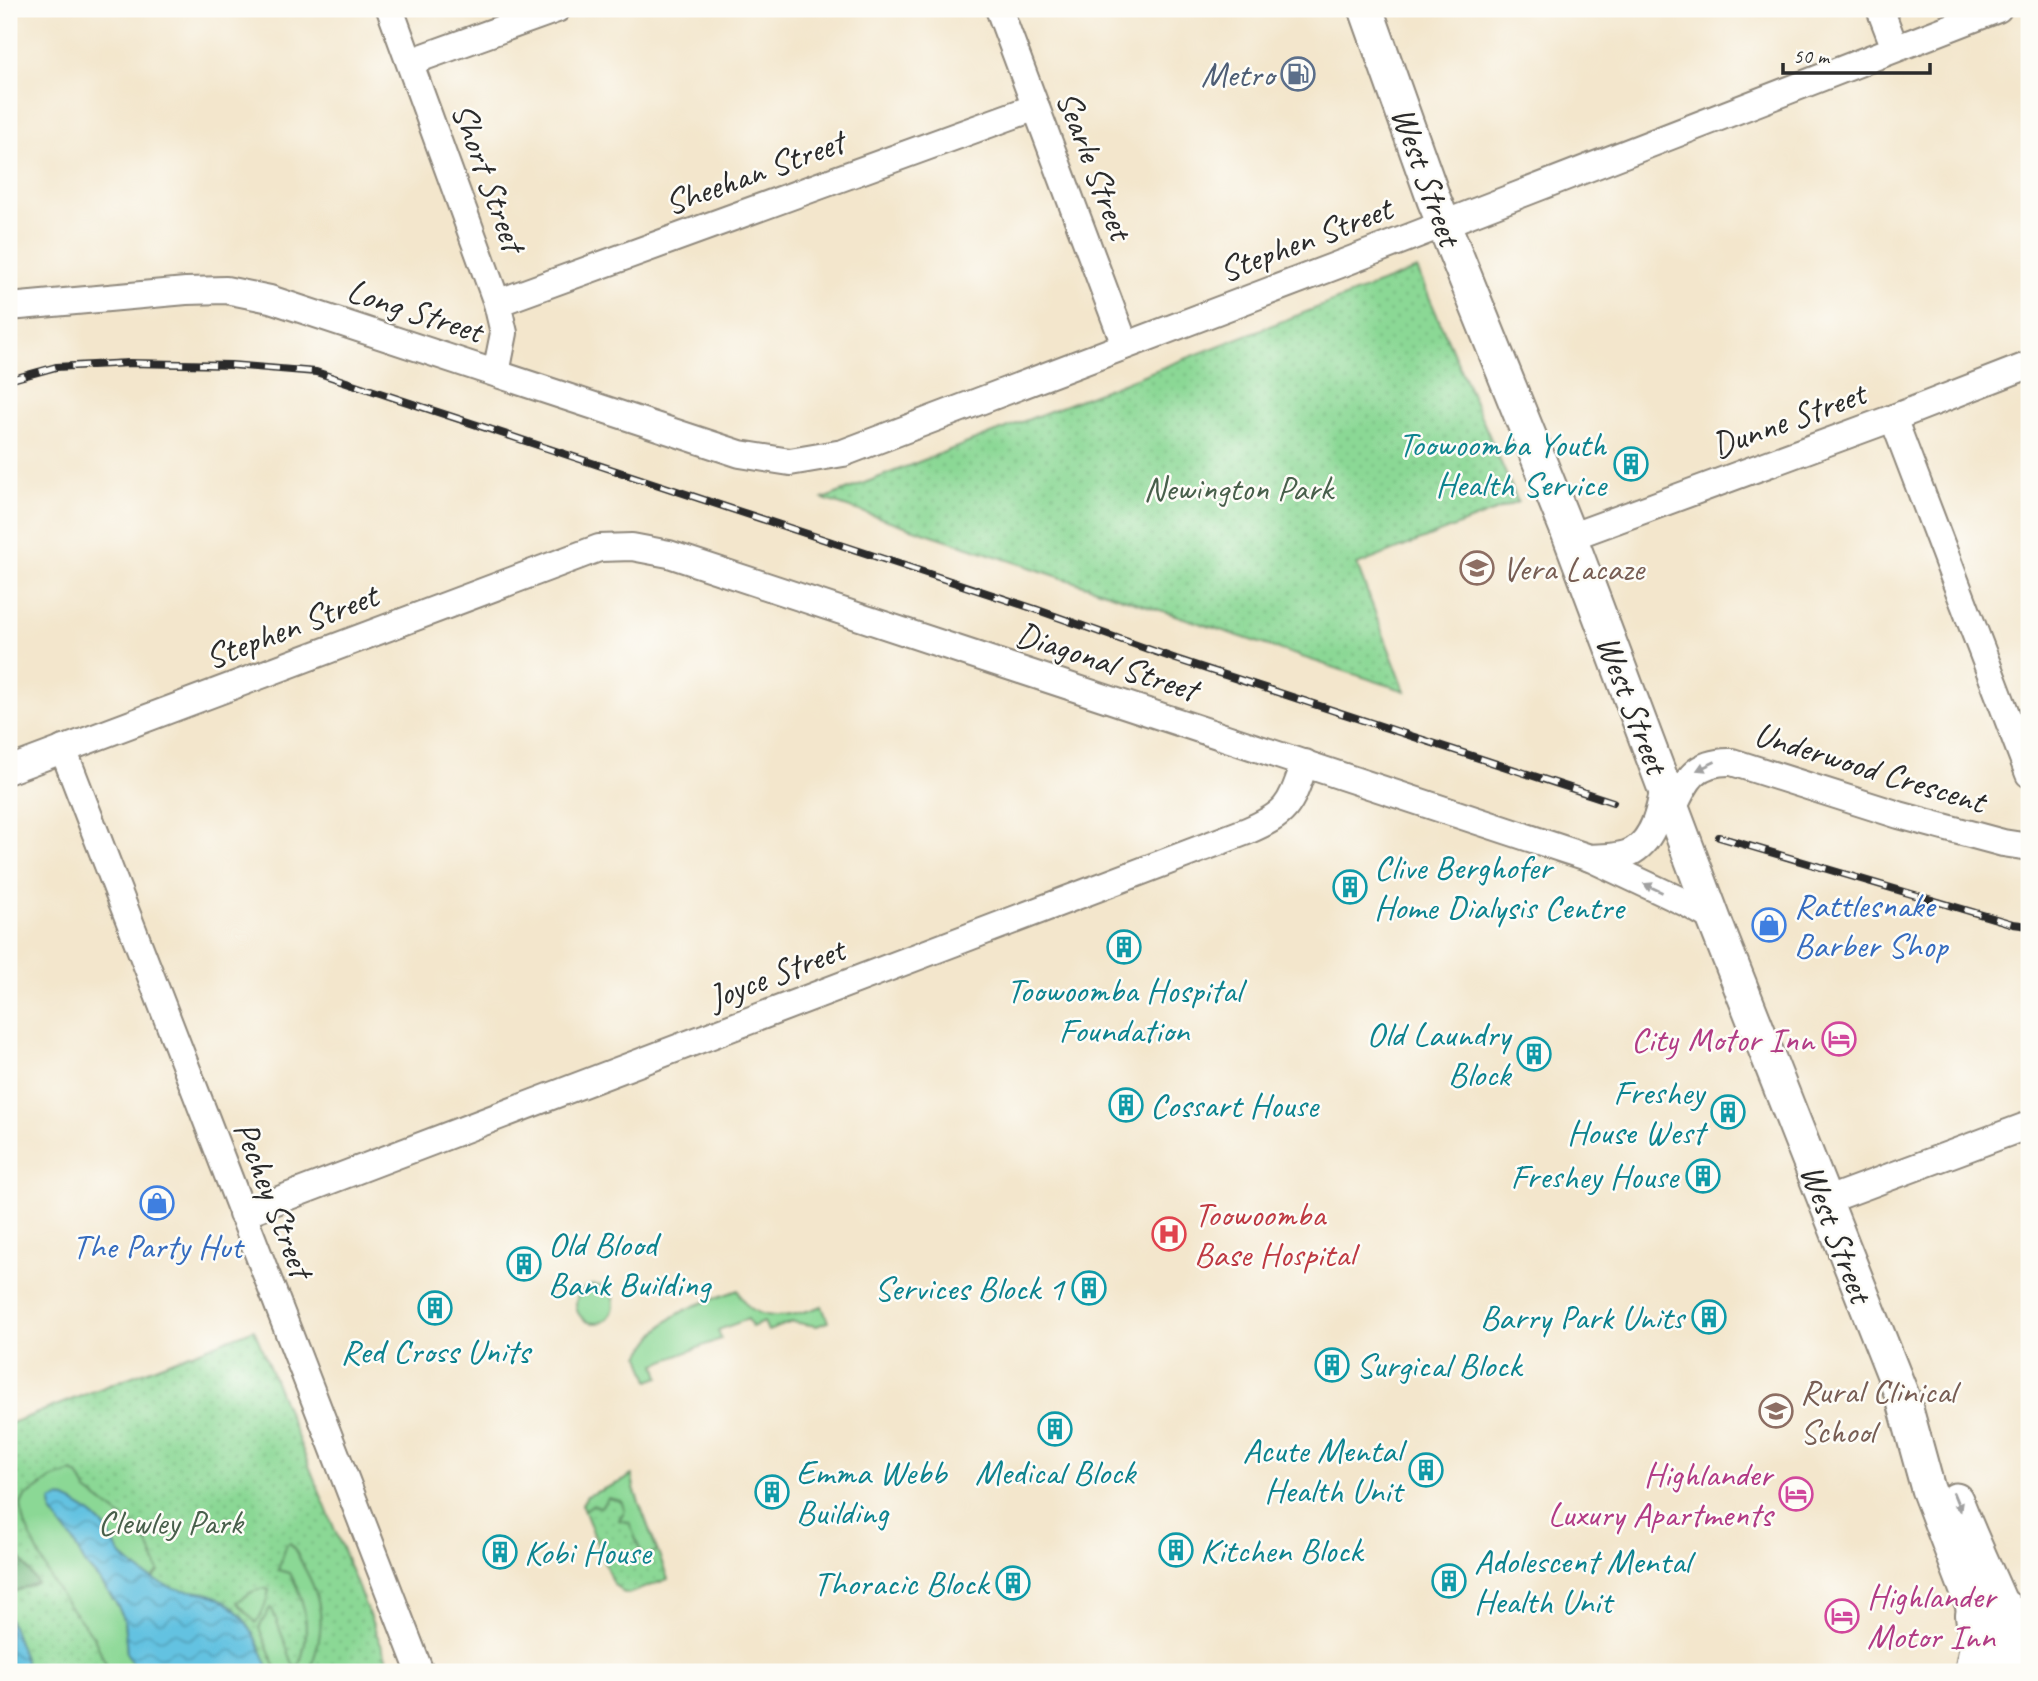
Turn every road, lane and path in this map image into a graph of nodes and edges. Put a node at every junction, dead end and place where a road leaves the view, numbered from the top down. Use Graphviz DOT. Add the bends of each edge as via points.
graph roads {
  1 [pos="390,9"];
  2 [pos="557,9"];
  3 [pos="999,9"];
  4 [pos="1366,9"];
  5 [pos="1880,9"];
  6 [pos="1998,9"];
  7 [pos="1895,48"];
  8 [pos="410,62"];
  9 [pos="1036,107"];
  10 [pos="1443,223"];
  11 [pos="497,303"];
  12 [pos="9,307"];
  13 [pos="1125,345"];
  14 [pos="2029,365"];
  15 [pos="496,373"];
  16 [pos="1893,418"];
  17 [pos="790,462"];
  18 [pos="1570,537"];
  19 [pos="599,548"];
  20 [pos="63,750"];
  21 [pos="1305,763"];
  22 [pos="9,770"];
  23 [pos="2029,774"];
  24 [pos="1668,796"];
  25 [pos="2029,847"];
  26 [pos="1590,858"];
  27 [pos="1714,919"];
  28 [pos="2029,1125"];
  29 [pos="1825,1201"];
  30 [pos="242,1214"];
  31 [pos="1990,1612"];
  32 [pos="2029,1641"];
  33 [pos="2029,1671"];
  34 [pos="420,1672"];
  35 [pos="1974,1672"];
  36 [pos="1998,1672"];
  1 -- 8 [label="street, Short Street"];
  2 -- 8 [label="street"];
  3 -- 9 [label="street, Searle Street"];
  4 -- 10 [label="main road, West Street"];
  5 -- 7 [label="street"];
  6 -- 7 [label="street, Stephen Street"];
  7 -- 10 [label="street, Stephen Street"];
  8 -- 11 [label="street, Short Street"];
  9 -- 11 [label="street, Sheehan Street"];
  9 -- 13 [label="street, Searle Street"];
  10 -- 13 [label="street, Stephen Street"];
  10 -- 18 [label="main road, West Street"];
  11 -- 15 [label="street, Short Street" via="504,333"];
  12 -- 15 [label="street, Long Street" via="226,290 270,299"];
  13 -- 17 [label="street, Stephen Street" via="844,453"];
  14 -- 16 [label="street, Dunne Street"];
  15 -- 17 [label="street, Long Street" via="740,454"];
  16 -- 18 [label="street, Dunne Street"];
  16 -- 23 [label="street"];
  18 -- 24 [label="main road, West Street"];
  19 -- 20 [label="street, Stephen Street"];
  19 -- 21 [label="street, Diagonal Street" via="632,547 669,554"];
  20 -- 22 [label="street, Stephen Street"];
  20 -- 30 [label="street, Pechey Street"];
  21 -- 26 [label="street, Diagonal Street"];
  21 -- 30 [label="street, Joyce Street" via="1284,812 1247,831"];
  25 -- 24 [label="street, Underwood Crescent, one-way" via="1899,815 1732,762 1702,766"];
  24 -- 26 [label="street, Diagonal Street" via="1651,832 1632,852"];
  24 -- 27 [label="main road, West Street"];
  27 -- 26 [label="street, Diagonal Street, one-way"];
  27 -- 29 [label="main road, West Street"];
  28 -- 29 [label="street"];
  29 -- 31 [label="main road, West Street" via="1903,1398 1943,1471 1971,1539"];
  30 -- 34 [label="street, Pechey Street"];
  31 -- 32 [label="highway"];
  31 -- 33 [label="main road, West Street"];
  31 -- 35 [label="highway"];
  31 -- 36 [label="main road, West Street"];
}
